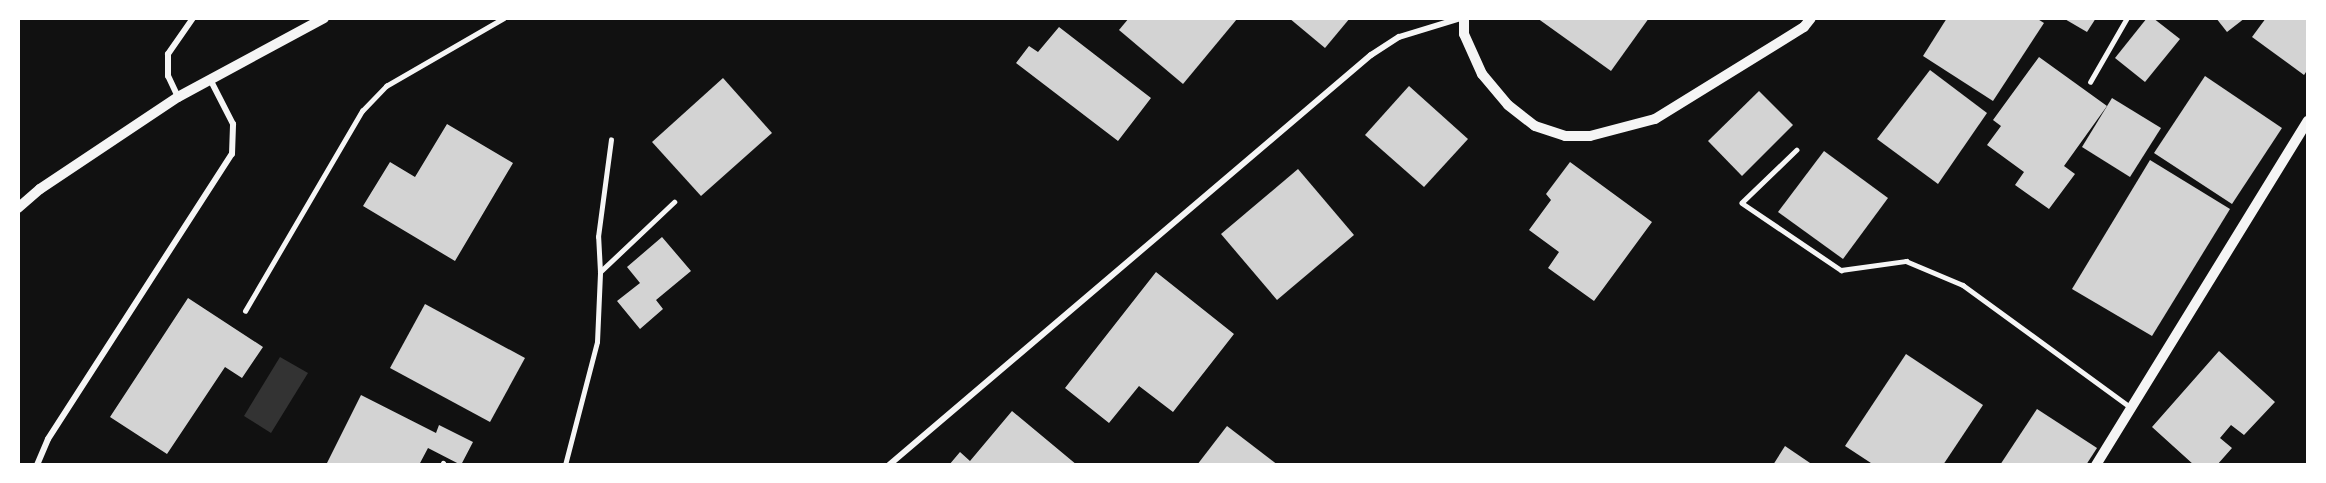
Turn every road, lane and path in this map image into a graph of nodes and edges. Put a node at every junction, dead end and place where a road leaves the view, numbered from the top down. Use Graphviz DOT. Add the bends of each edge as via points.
graph roads {
  1 [pos="193,18"];
  2 [pos="324,18"];
  3 [pos="504,18"];
  4 [pos="1462,18"];
  5 [pos="1811,18"];
  6 [pos="2127,18"];
  7 [pos="210,78"];
  8 [pos="2091,82"];
  9 [pos="178,97"];
  10 [pos="2308,121"];
  11 [pos="611,140"];
  12 [pos="1797,150"];
  13 [pos="674,202"];
  14 [pos="18,208"];
  15 [pos="600,272"];
  16 [pos="245,311"];
  17 [pos="2133,408"];
  18 [pos="37,465"];
  19 [pos="565,465"];
  20 [pos="889,465"];
  21 [pos="2096,465"];
  1 -- 9 [label="street" via="168,54 168,76"];
  2 -- 7 [label="street"];
  3 -- 16 [label="lane" via="386,86 362,111"];
  4 -- 5 [label="street" via="1464,34 1482,75 1508,105 1535,126 1565,136 1590,136 1655,119 1794,33"];
  4 -- 20 [label="street" via="1399,37 1371,55"];
  6 -- 8 [label="lane"];
  7 -- 9 [label="street"];
  7 -- 18 [label="street" via="233,124 232,154 48,439"];
  9 -- 14 [label="street" via="40,189"];
  10 -- 17 [label="street"];
  11 -- 15 [label="lane" via="598,237"];
  12 -- 17 [label="lane" via="1742,202 1840,270 1906,261 1963,285"];
  13 -- 15 [label="lane"];
  15 -- 19 [label="lane" via="597,342"];
  17 -- 21 [label="street"];
}
